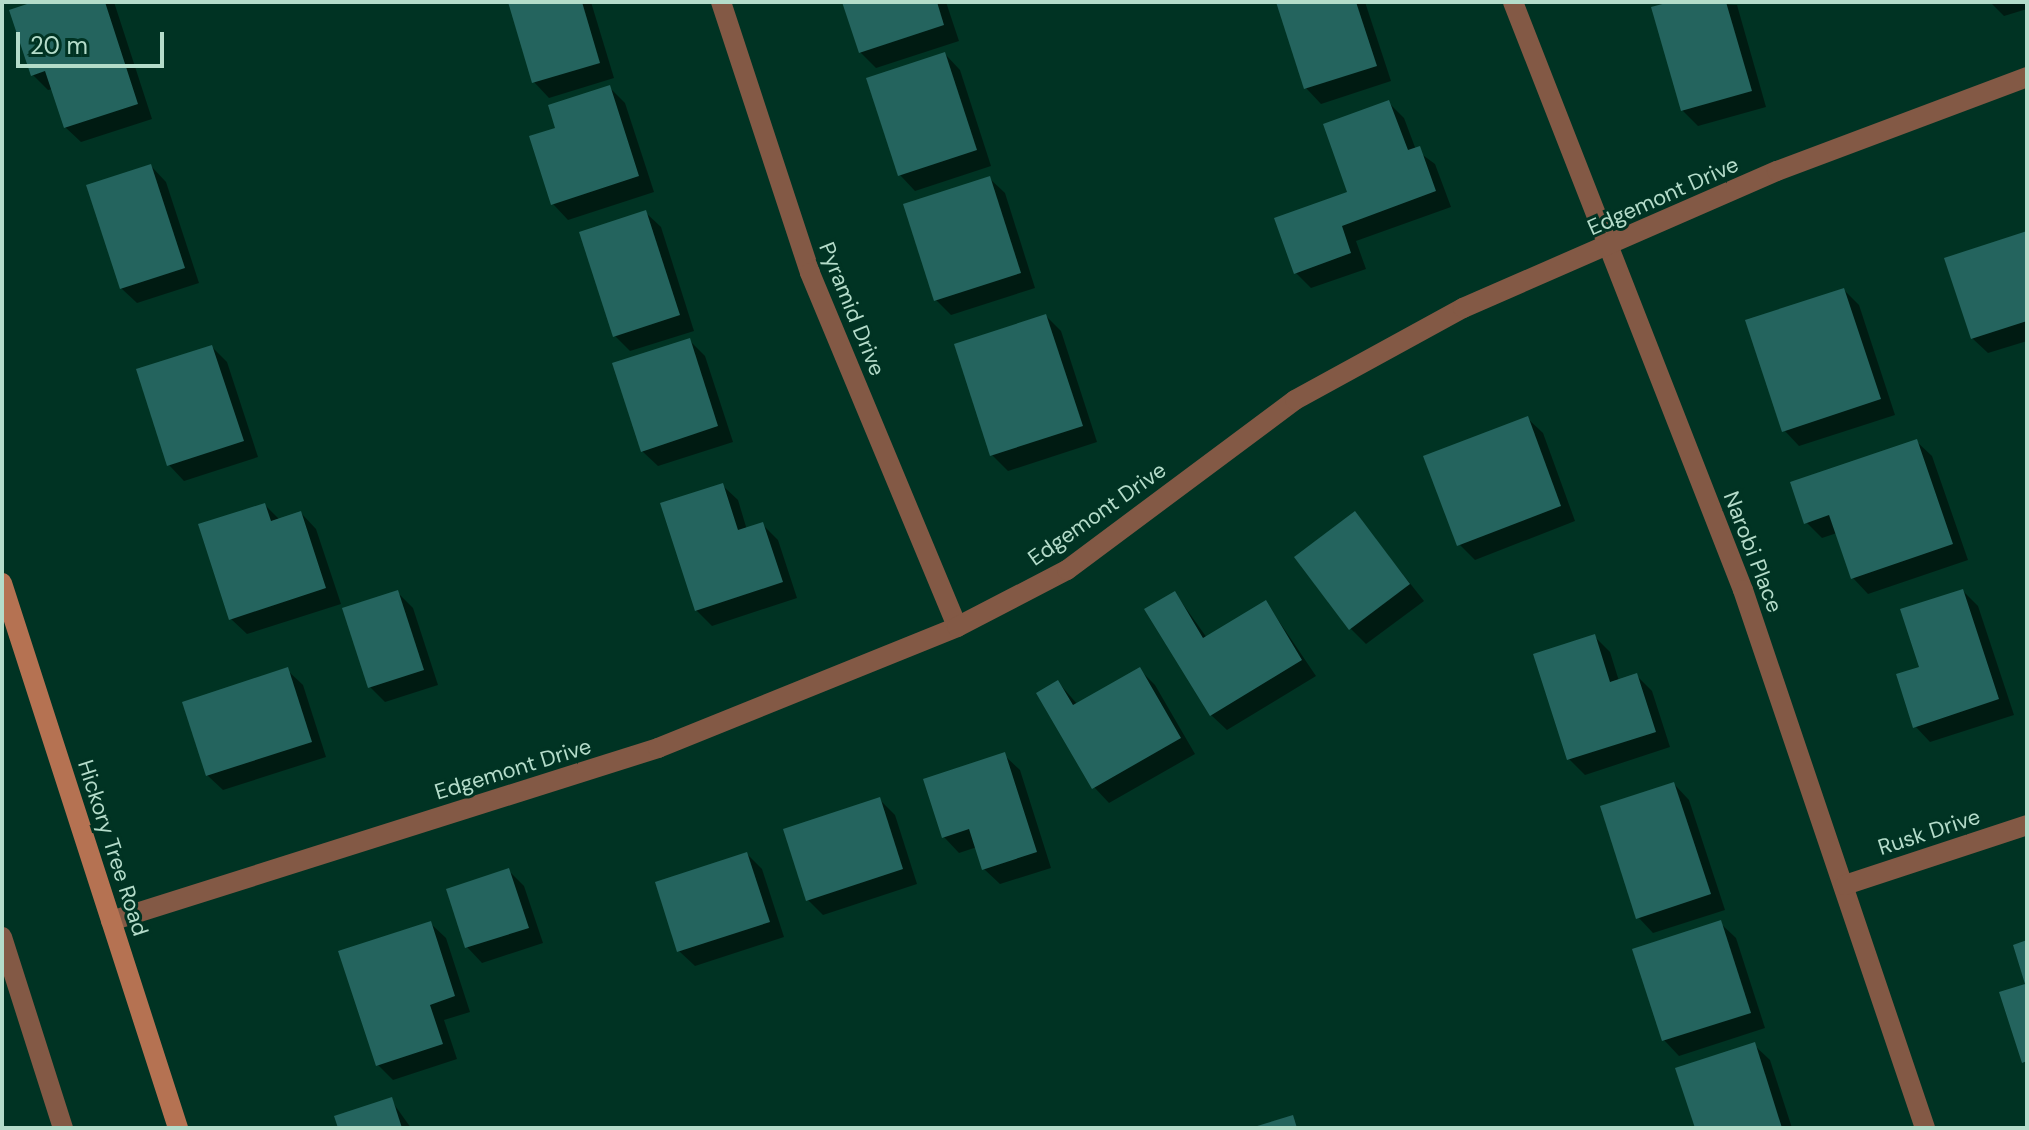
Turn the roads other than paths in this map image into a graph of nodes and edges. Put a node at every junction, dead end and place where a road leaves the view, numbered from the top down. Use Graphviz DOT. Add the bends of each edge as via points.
graph roads {
  1 [pos="721,2"];
  2 [pos="1513,2"];
  3 [pos="2027,77"];
  4 [pos="1609,247"];
  5 [pos="2,583"];
  6 [pos="957,627"];
  7 [pos="2027,825"];
  8 [pos="1845,885"];
  9 [pos="111,921"];
  10 [pos="2,937"];
  11 [pos="63,1128"];
  12 [pos="178,1128"];
  13 [pos="1925,1128"];
  1 -- 6 [label="street, Pyramid Drive" via="810,273"];
  2 -- 4 [label="street, Narobi Place"];
  3 -- 4 [label="street, Edgemont Drive" via="1777,171"];
  4 -- 6 [label="street, Edgemont Drive" via="1463,308 1295,400 1067,570"];
  4 -- 8 [label="street, Narobi Place" via="1743,590"];
  5 -- 9 [label="street, Hickory Tree Road"];
  6 -- 9 [label="street, Edgemont Drive" via="658,748"];
  7 -- 8 [label="street, Rusk Drive"];
  8 -- 13 [label="street, Narobi Place"];
  9 -- 12 [label="street, Hickory Tree Road"];
  10 -- 11 [label="street"];
}
